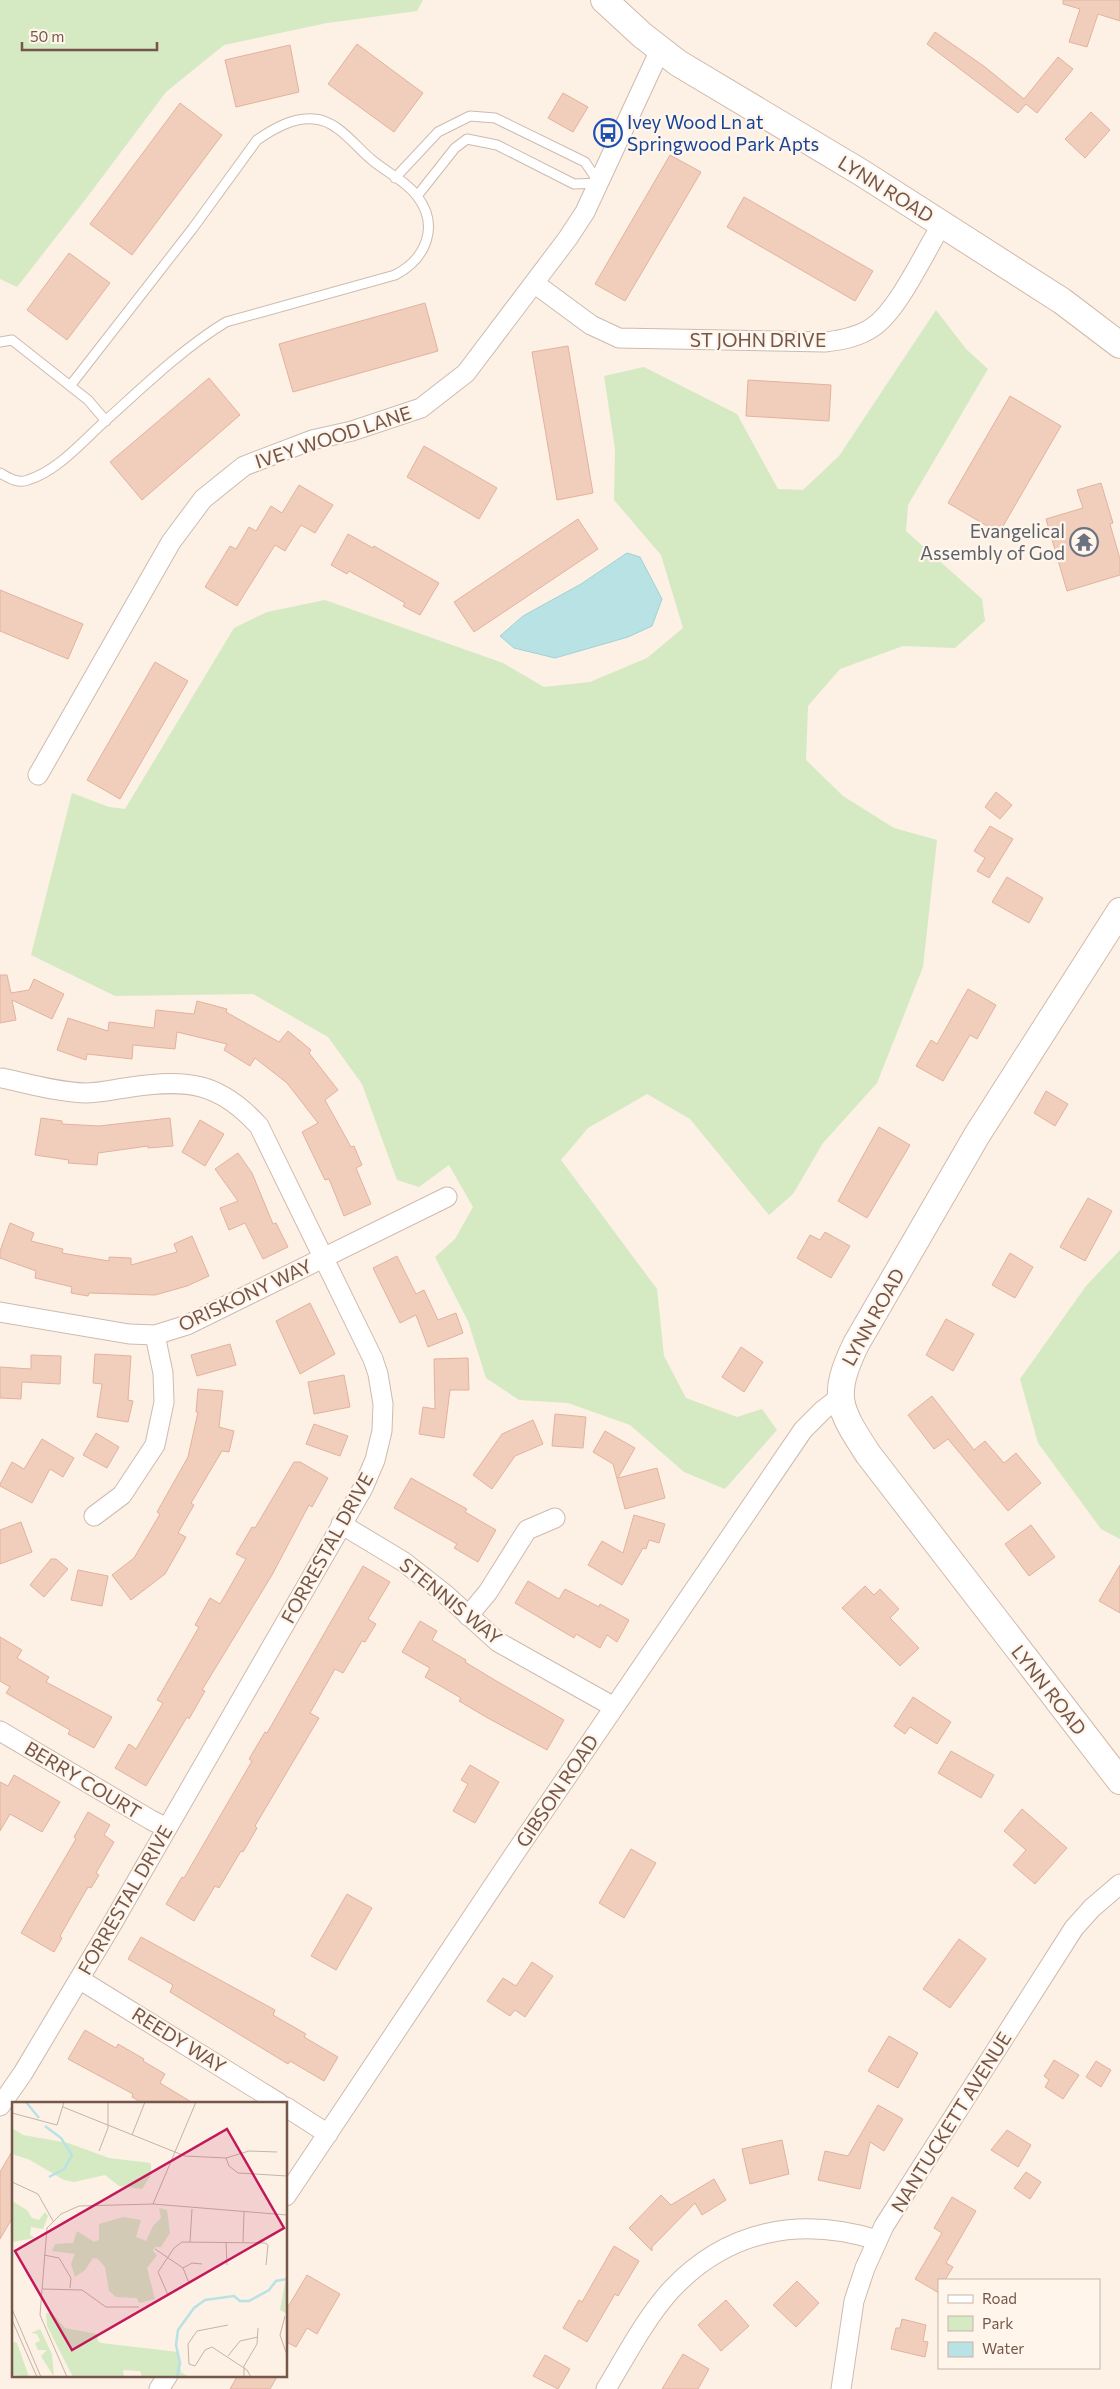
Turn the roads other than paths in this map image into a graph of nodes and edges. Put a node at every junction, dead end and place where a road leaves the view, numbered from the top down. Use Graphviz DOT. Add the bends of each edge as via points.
graph roads {
  1 [pos="604,0"];
  2 [pos="660,50"];
  3 [pos="395,178"];
  4 [pos="600,183"];
  5 [pos="417,196"];
  6 [pos="942,224"];
  7 [pos="534,283"];
  8 [pos="0,342"];
  9 [pos="1120,345"];
  10 [pos="70,386"];
  11 [pos="106,421"];
  12 [pos="0,473"];
  13 [pos="38,775"];
  14 [pos="1120,911"];
  15 [pos="2,1078"];
  16 [pos="447,1196"];
  17 [pos="323,1258"];
  18 [pos="0,1312"];
  19 [pos="155,1335"];
  20 [pos="840,1397"];
  21 [pos="94,1516"];
  22 [pos="555,1518"];
  23 [pos="341,1524"];
  24 [pos="468,1616"];
  25 [pos="614,1707"];
  26 [pos="0,1731"];
  27 [pos="1120,1781"];
  28 [pos="167,1828"];
  29 [pos="1120,1884"];
  30 [pos="79,1978"];
  31 [pos="277,2102"];
  32 [pos="0,2106"];
  33 [pos="288,2109"];
  34 [pos="328,2134"];
  35 [pos="288,2193"];
  36 [pos="877,2240"];
  37 [pos="167,2376"];
  38 [pos="159,2389"];
  39 [pos="606,2389"];
  40 [pos="841,2389"];
  1 -- 2 [label="street, LYNN ROAD"];
  2 -- 4 [label="street, IVEY WOOD LANE"];
  2 -- 6 [label="street, LYNN ROAD"];
  3 -- 4 [label="lane" via="438,132 470,116 495,118 585,162"];
  3 -- 5 [label="lane"];
  3 -- 10 [label="lane" via="332,125 315,119 297,120 270,130 257,140"];
  4 -- 5 [label="lane" via="574,184 497,145 467,140 455,148"];
  4 -- 7 [label="street, IVEY WOOD LANE" via="568,238"];
  5 -- 11 [label="lane" via="426,211 429,228 420,257 410,268 226,322 162,370"];
  6 -- 7 [label="street, ST JOHN DRIVE" via="887,315 873,327 843,340 619,338 591,325"];
  6 -- 9 [label="street, LYNN ROAD" via="1062,301"];
  7 -- 13 [label="street, IVEY WOOD LANE" via="466,373 421,408 352,431 312,440 244,466 203,499 171,542"];
  8 -- 10 [label="lane" via="12,340"];
  10 -- 11 [label="lane" via="88,400"];
  11 -- 12 [label="lane" via="44,474 26,481 13,480"];
  14 -- 20 [label="street, LYNN ROAD" via="977,1135 856,1344 843,1374"];
  15 -- 17 [label="street, FORRESTAL DRIVE" via="86,1093 176,1082 216,1091 244,1110 259,1126"];
  16 -- 17 [label="street, ORISKONY WAY"];
  17 -- 19 [label="street, ORISKONY WAY" via="187,1325"];
  17 -- 23 [label="street, FORRESTAL DRIVE" via="373,1359 383,1404 382,1431 375,1460 363,1488"];
  18 -- 19 [label="street, ORISKONY WAY" via="129,1334"];
  19 -- 21 [label="street" via="163,1373 164,1402 154,1445 122,1495"];
  20 -- 25 [label="street, GIBSON ROAD" via="803,1430"];
  20 -- 27 [label="street, LYNN ROAD" via="846,1417 868,1454"];
  22 -- 24 [label="street" via="527,1530 488,1592"];
  23 -- 24 [label="street, STENNIS WAY" via="404,1562"];
  23 -- 28 [label="street, FORRESTAL DRIVE"];
  24 -- 25 [label="street, STENNIS WAY" via="498,1642"];
  25 -- 34 [label="street, GIBSON ROAD"];
  26 -- 28 [label="street, BERRY COURT"];
  28 -- 30 [label="street, FORRESTAL DRIVE"];
  29 -- 36 [label="street, NANTUCKETT AVENUE" via="1074,1928"];
  30 -- 31 [label="street, REEDY WAY"];
  30 -- 32 [label="street, FORRESTAL DRIVE"];
  33 -- 34 [label="street"];
  34 -- 35 [label="street, GIBSON ROAD"];
  36 -- 39 [label="street" via="851,2232 792,2228 742,2241 715,2254 670,2291"];
  36 -- 40 [label="street, NANTUCKETT AVENUE" via="854,2301"];
  37 -- 38 [label="street"];
}
